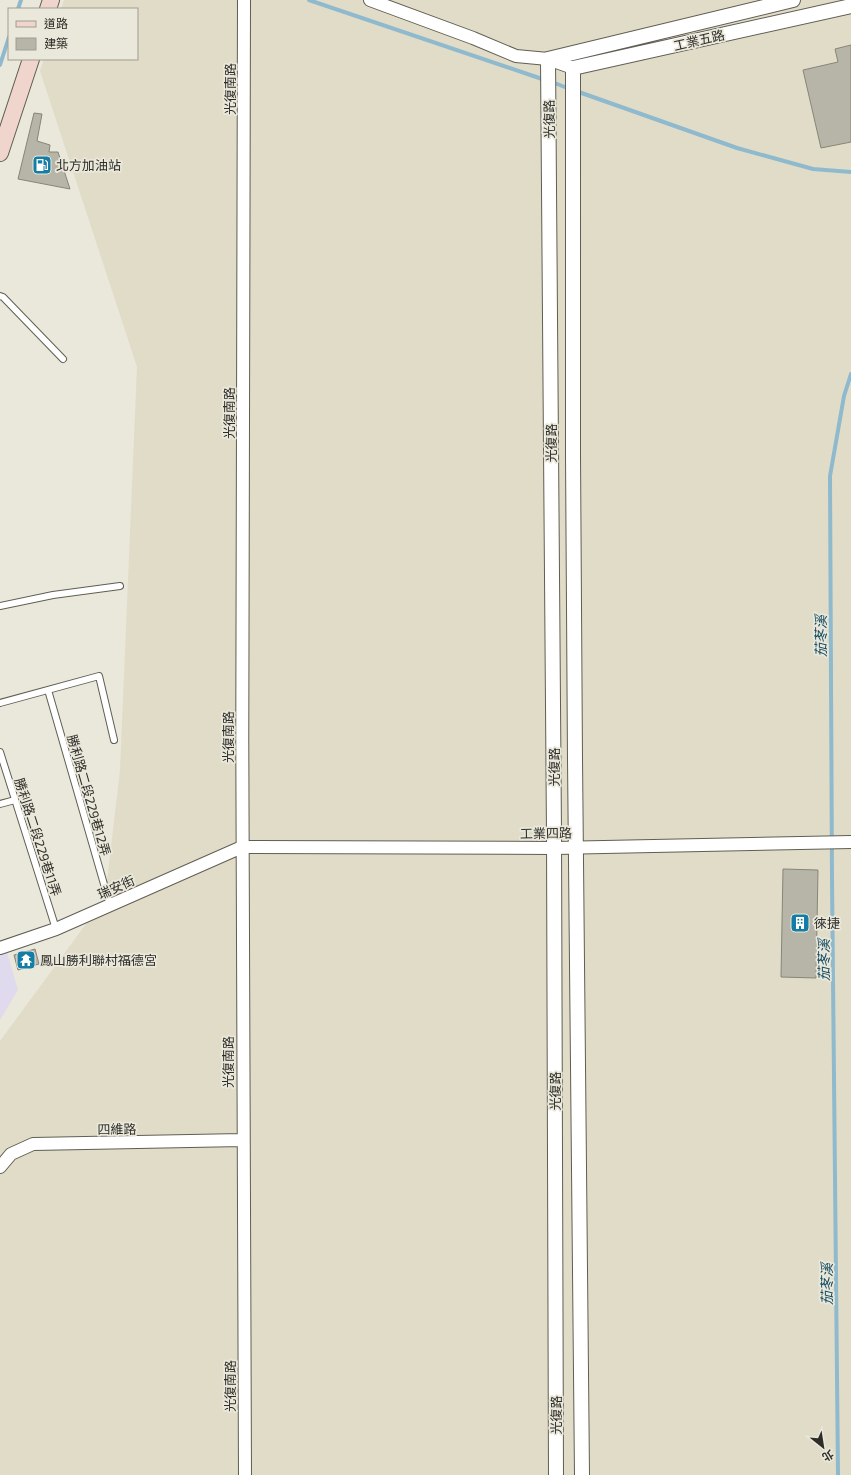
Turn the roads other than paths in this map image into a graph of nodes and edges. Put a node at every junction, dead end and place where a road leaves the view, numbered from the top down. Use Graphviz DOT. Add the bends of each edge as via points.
graph roads {
  1 [pos="370,0"];
  2 [pos="793,0"];
  3 [pos="244,2"];
  4 [pos="851,6"];
  5 [pos="548,59"];
  6 [pos="31,60"];
  7 [pos="573,68"];
  8 [pos="0,153"];
  9 [pos="0,296"];
  10 [pos="63,359"];
  11 [pos="120,586"];
  12 [pos="0,606"];
  13 [pos="48,690"];
  14 [pos="0,703"];
  15 [pos="114,740"];
  16 [pos="0,752"];
  17 [pos="15,800"];
  18 [pos="0,804"];
  19 [pos="851,842"];
  20 [pos="242,847"];
  21 [pos="576,847"];
  22 [pos="554,848"];
  23 [pos="110,905"];
  24 [pos="56,929"];
  25 [pos="0,948"];
  26 [pos="242,1140"];
  27 [pos="0,1167"];
  28 [pos="245,1475"];
  29 [pos="556,1475"];
  30 [pos="582,1475"];
  1 -- 5 [label="street, 工業五路" via="516,56"];
  2 -- 5 [label="street, 工業五路"];
  3 -- 20 [label="street, 光復南路"];
  4 -- 7 [label="street, 工業五路"];
  5 -- 7 [label="street, 工業五路"];
  5 -- 22 [label="street, 光復路"];
  6 -- 8 [label="main road"];
  7 -- 21 [label="street, 光復路"];
  9 -- 10 [label="lane"];
  11 -- 12 [label="lane" via="53,595"];
  13 -- 14 [label="lane"];
  13 -- 15 [label="lane" via="99,676"];
  13 -- 23 [label="lane, 勝利路二段229巷12弄"];
  16 -- 17 [label="lane, 勝利路二段229巷11弄"];
  17 -- 18 [label="lane"];
  17 -- 24 [label="lane, 勝利路二段229巷11弄"];
  19 -- 21 [label="street, 工業四路"];
  20 -- 22 [label="street, 工業四路"];
  20 -- 23 [label="street, 瑞安街"];
  20 -- 26 [label="street, 光復南路"];
  21 -- 22 [label="street, 工業四路"];
  21 -- 30 [label="street, 光復路"];
  22 -- 29 [label="street, 光復路"];
  23 -- 24 [label="street, 瑞安街"];
  24 -- 25 [label="street, 瑞安街"];
  26 -- 27 [label="street, 四維路" via="33,1144 11,1154"];
  26 -- 28 [label="street, 光復南路"];
}
